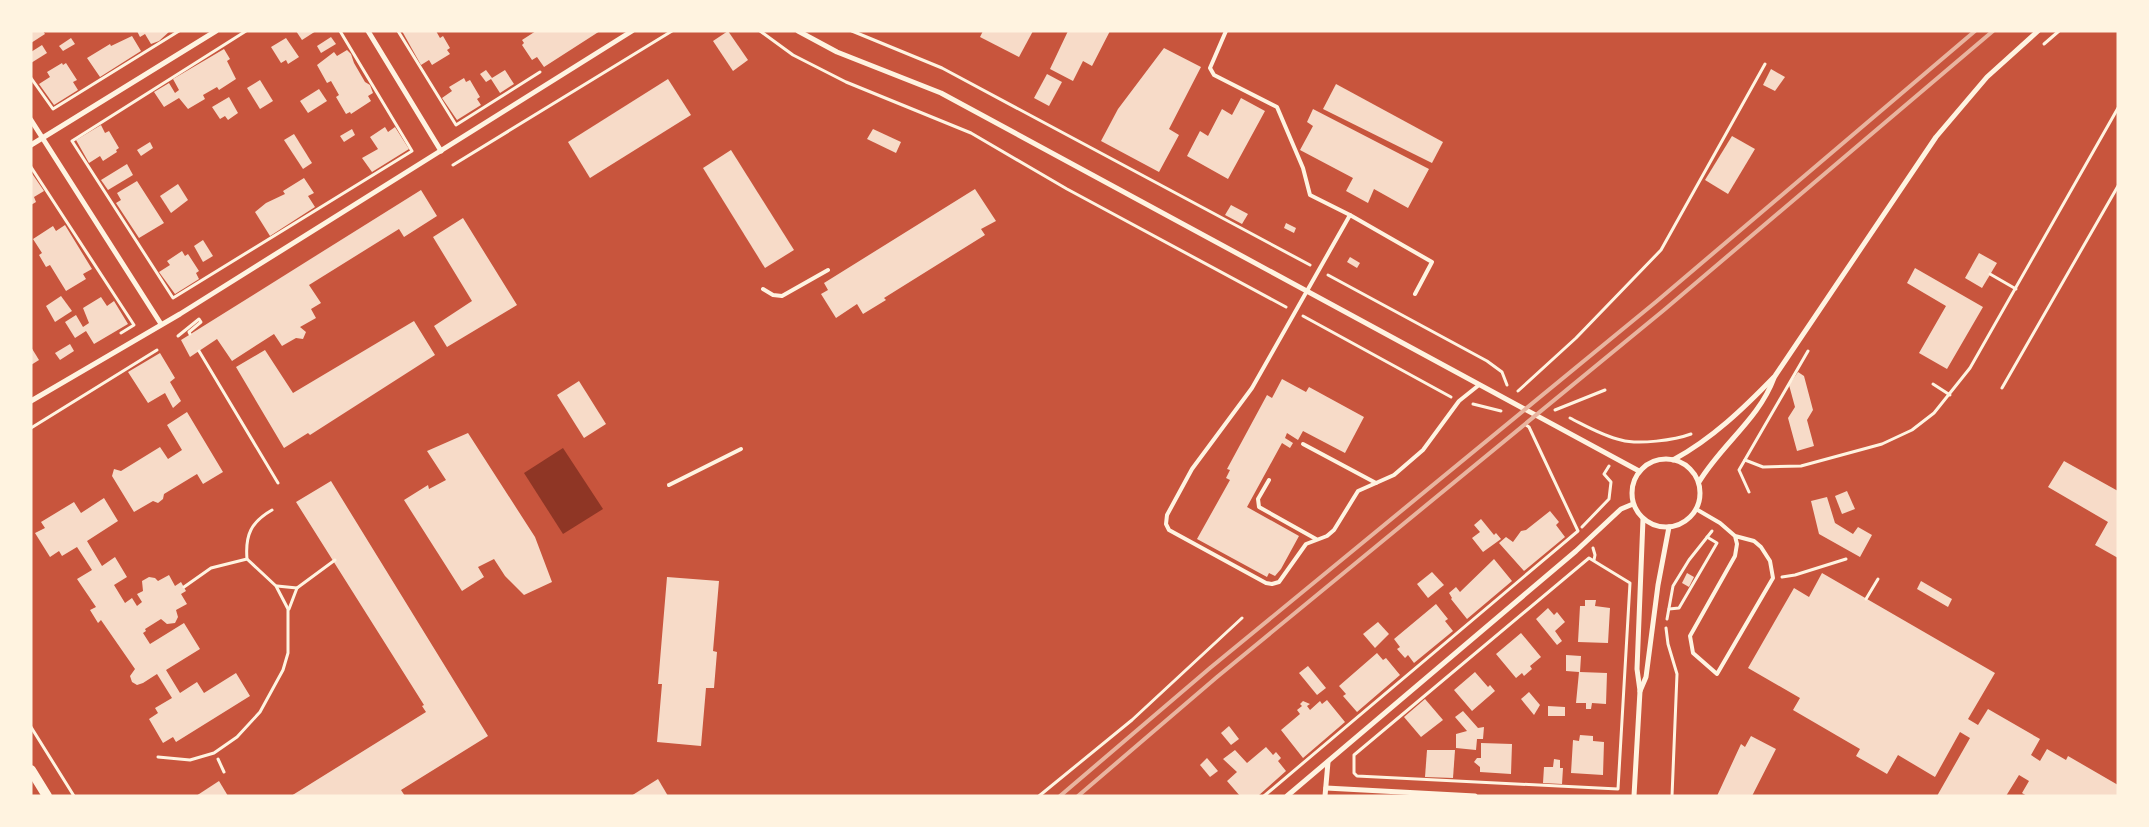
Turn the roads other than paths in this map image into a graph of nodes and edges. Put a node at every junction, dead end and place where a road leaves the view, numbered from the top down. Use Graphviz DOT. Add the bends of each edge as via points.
graph roads {
  1 [pos="216,31"];
  2 [pos="368,31"];
  3 [pos="632,31"];
  4 [pos="798,31"];
  5 [pos="1226,31"];
  6 [pos="2038,31"];
  7 [pos="31,120"];
  8 [pos="43,138"];
  9 [pos="31,145"];
  10 [pos="441,151"];
  11 [pos="1350,215"];
  12 [pos="828,270"];
  13 [pos="763,289"];
  14 [pos="1306,290"];
  15 [pos="1415,294"];
  16 [pos="161,324"];
  17 [pos="1774,376"];
  18 [pos="1479,384"];
  19 [pos="31,401"];
  20 [pos="1303,444"];
  21 [pos="741,450"];
  22 [pos="1674,460"];
  23 [pos="1639,471"];
  24 [pos="1269,480"];
  25 [pos="1699,482"];
  26 [pos="1376,483"];
  27 [pos="669,485"];
  28 [pos="1633,504"];
  29 [pos="1696,509"];
  30 [pos="1643,519"];
  31 [pos="1669,527"];
  32 [pos="1735,536"];
  33 [pos="1316,539"];
  34 [pos="1640,692"];
  35 [pos="1328,762"];
  36 [pos="31,770"];
  37 [pos="1326,788"];
  38 [pos="47,796"];
  39 [pos="1287,796"];
  40 [pos="1325,796"];
  41 [pos="1475,796"];
  42 [pos="1634,796"];
  1 -- 8 [label="street"];
  2 -- 10 [label="street"];
  3 -- 10 [label="street"];
  4 -- 14 [label="street" via="837,52 941,92"];
  5 -- 11 [label="lane" via="1210,68 1214,75 1277,107 1303,168 1310,195"];
  6 -- 17 [label="street" via="1981,83 1936,137"];
  7 -- 8 [label="street"];
  8 -- 9 [label="street"];
  8 -- 16 [label="street"];
  10 -- 16 [label="street"];
  11 -- 14 [label="lane"];
  11 -- 15 [label="lane" via="1432,262"];
  12 -- 13 [label="lane" via="782,296"];
  14 -- 18 [label="street"];
  14 -- 33 [label="lane" via="1252,388 1192,469 1166,520 1172,532 1272,584 1279,582 1303,547"];
  16 -- 19 [label="street"];
  17 -- 22 [label="street" via="1703,442"];
  17 -- 25 [label="street" via="1766,397 1754,414 1707,468"];
  18 -- 23 [label="street"];
  18 -- 26 [label="lane" via="1459,401 1423,450 1394,475"];
  20 -- 26 [label="lane"];
  21 -- 27 [label="lane"];
  22 -- 23 [label="street" via="1654,461"];
  22 -- 25 [label="street" via="1690,470"];
  23 -- 28 [label="street" via="1633,481"];
  24 -- 33 [label="lane" via="1258,499 1259,507"];
  25 -- 29 [label="street"];
  26 -- 33 [label="lane" via="1358,491 1334,530"];
  28 -- 30 [label="street"];
  28 -- 35 [label="street" via="1621,509"];
  29 -- 31 [label="street" via="1680,525"];
  29 -- 32 [label="lane"];
  30 -- 31 [label="street" via="1658,527"];
  30 -- 34 [label="street" via="1637,670"];
  31 -- 34 [label="street" via="1646,677"];
  32 -- 32 [label="lane" via="1735,556 1690,636 1693,653 1717,674 1773,578 1770,561 1762,547 1745,537"];
  34 -- 42 [label="street"];
  35 -- 37 [label="street"];
  35 -- 39 [label="street"];
  36 -- 38 [label="main road"];
  37 -- 40 [label="street"];
  37 -- 41 [label="street"];
}
